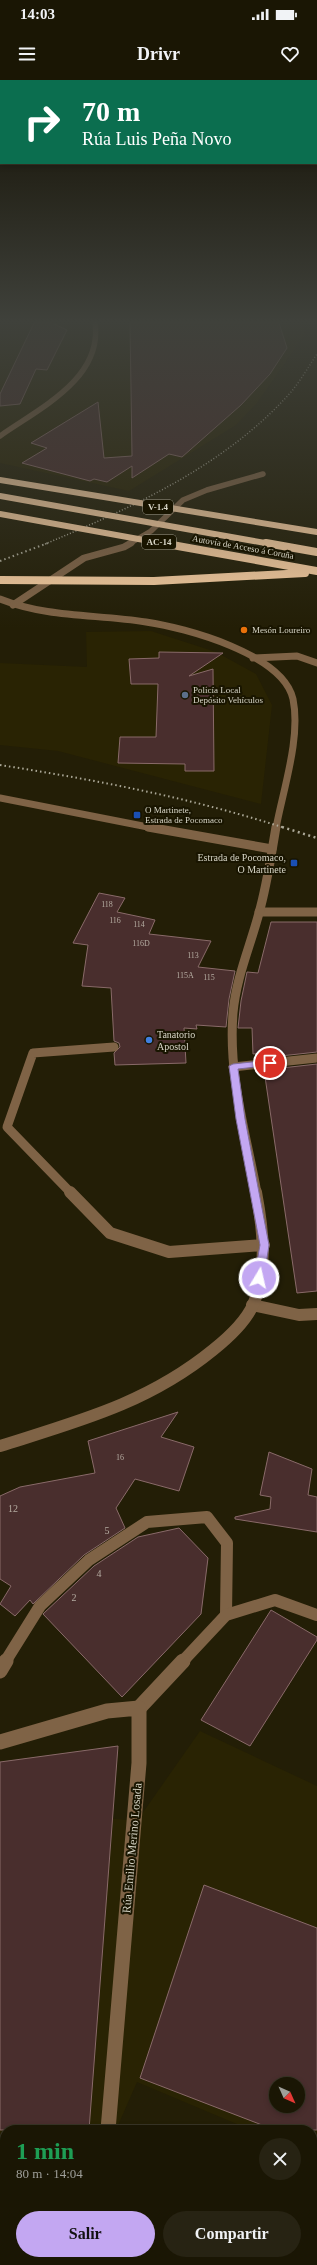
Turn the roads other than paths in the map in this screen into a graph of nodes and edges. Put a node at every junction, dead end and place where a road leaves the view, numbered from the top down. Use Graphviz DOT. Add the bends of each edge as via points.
graph roads {
  1 [pos="15,425"];
  2 [pos="9,429"];
  3 [pos="0,433"];
  4 [pos="0,436"];
  5 [pos="263,474"];
  6 [pos="0,480"];
  7 [pos="0,496"];
  8 [pos="0,514"];
  9 [pos="317,532"];
  10 [pos="317,552"];
  11 [pos="317,572"];
  12 [pos="0,580"];
  13 [pos="0,599"];
  14 [pos="13,605"];
  15 [pos="254,658"];
  16 [pos="317,663"];
  17 [pos="0,798"];
  18 [pos="272,849"];
  19 [pos="259,912"];
  20 [pos="317,912"];
  21 [pos="114,1047"];
  22 [pos="317,1058"];
  23 [pos="233,1066"];
  24 [pos="264,1245"];
  25 [pos="252,1305"];
  26 [pos="317,1314"];
  27 [pos="0,1446"];
  28 [pos="226,1615"];
  29 [pos="317,1615"];
  30 [pos="0,1671"];
  31 [pos="139,1708"];
  32 [pos="0,1742"];
  33 [pos="108,2125"];
  1 -- 2 [label="street"];
  2 -- 3 [label="street"];
  2 -- 4 [label="street"];
  5 -- 14 [label="street" via="183,500 151,530 124,546 84,558"];
  6 -- 9 [label="highway, V-1.4, bridge"];
  7 -- 10 [label="highway, Autovía de Acceso á Coruña / AC-14, bridge"];
  8 -- 11 [label="highway, Autovía de Acceso á Coruña / AC-14, bridge"];
  11 -- 12 [label="highway, bridge" via="154,581"];
  13 -- 14 [label="street"];
  14 -- 15 [label="street" via="64,616 146,622 208,638"];
  15 -- 16 [label="street" via="297,656"];
  15 -- 18 [label="street" via="278,674 288,686 294,703 289,758"];
  17 -- 18 [label="street"];
  18 -- 19 [label="street"];
  19 -- 20 [label="street"];
  19 -- 23 [label="street" via="235,995"];
  21 -- 24 [label="street" via="33,1053 7,1127 110,1233 169,1252"];
  22 -- 23 [label="street"];
  23 -- 24 [label="street" via="240,1119"];
  24 -- 25 [label="street"];
  25 -- 26 [label="street" via="299,1315"];
  25 -- 27 [label="street" via="235,1330 200,1363 162,1388 125,1406"];
  28 -- 29 [label="street" via="275,1600"];
  28 -- 30 [label="street" via="227,1543 207,1517 147,1522 89,1560 40,1606"];
  28 -- 31 [label="street"];
  31 -- 32 [label="street" via="107,1711"];
  31 -- 33 [label="street, Rúa Emilio Merino Losada" via="139,1763"];
}
